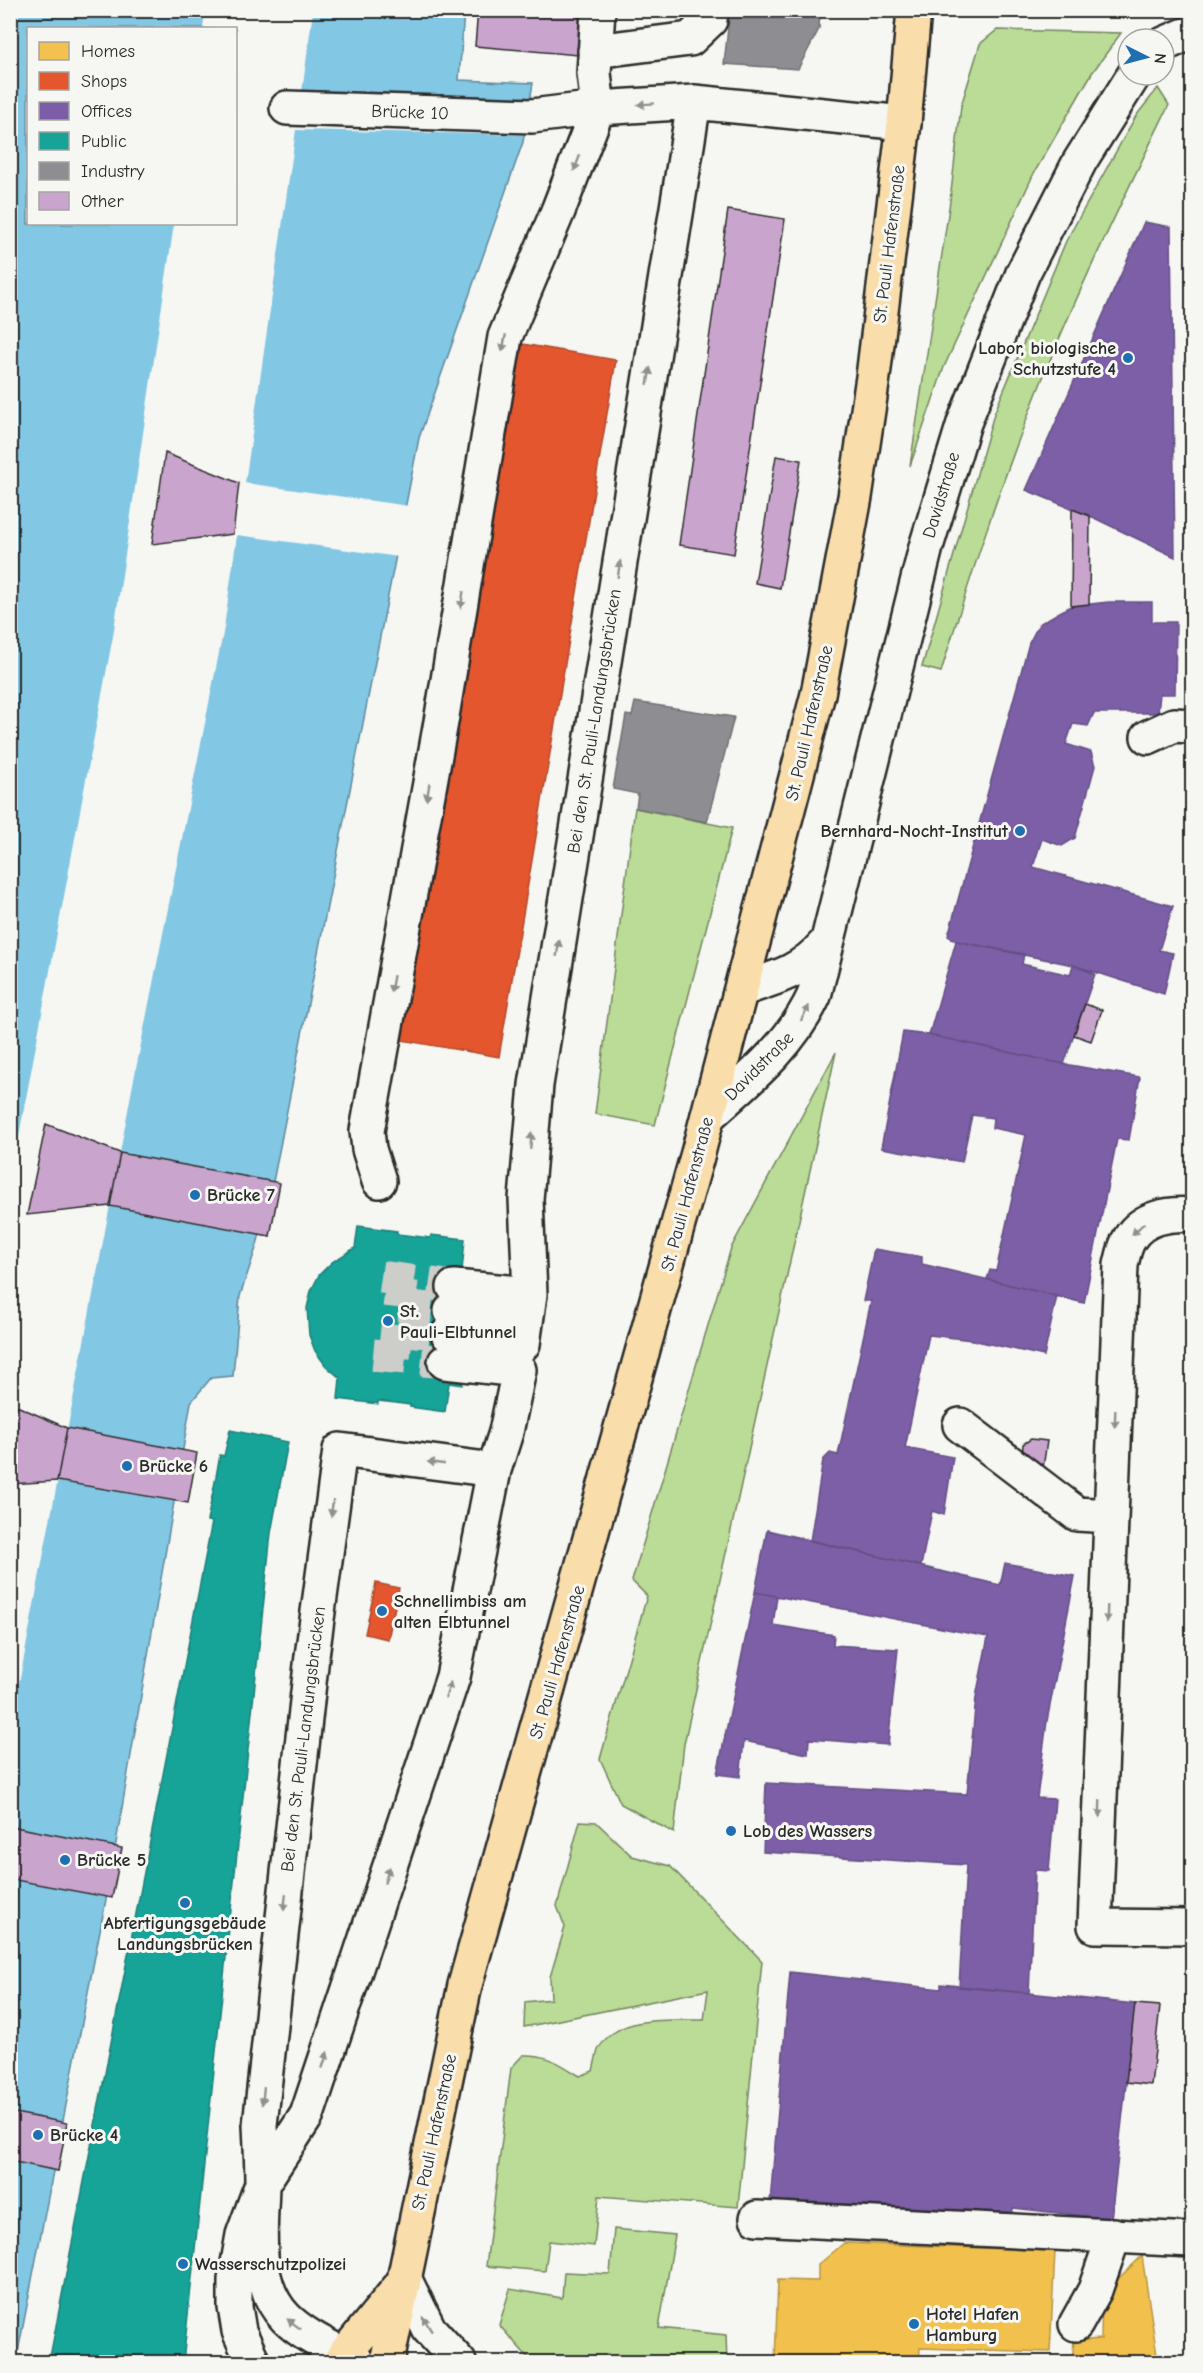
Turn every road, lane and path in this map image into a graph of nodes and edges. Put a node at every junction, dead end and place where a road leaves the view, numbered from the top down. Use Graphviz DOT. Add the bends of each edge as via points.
graph roads {
  1 [pos="598,10"];
  2 [pos="711,10"];
  3 [pos="914,10"];
  4 [pos="1192,32"];
  5 [pos="1176,39"];
  6 [pos="595,51"];
  7 [pos="1126,87"];
  8 [pos="693,102"];
  9 [pos="287,108"];
  10 [pos="598,108"];
  11 [pos="904,123"];
  12 [pos="1192,726"];
  13 [pos="1148,737"];
  14 [pos="825,944"];
  15 [pos="742,989"];
  16 [pos="708,1116"];
  17 [pos="379,1181"];
  18 [pos="1192,1215"];
  19 [pos="525,1332"];
  20 [pos="960,1425"];
  21 [pos="494,1470"];
  22 [pos="1111,1516"];
  23 [pos="1192,1928"];
  24 [pos="262,2184"];
  25 [pos="757,2218"];
  26 [pos="1114,2235"];
  27 [pos="1192,2240"];
  28 [pos="405,2280"];
  29 [pos="1084,2332"];
  30 [pos="347,2360"];
  31 [pos="253,2362"];
  32 [pos="387,2362"];
  33 [pos="459,2362"];
  1 -- 6 [label="street"];
  2 -- 6 [label="street" via="710,20 690,39"];
  3 -- 11 [label="main road, St. Pauli Hafenstraße"];
  4 -- 5 [label="street"];
  6 -- 10 [label="street"];
  7 -- 14 [label="street, Davidstraße" via="1080,161 1023,273 964,423 926,548"];
  8 -- 10 [label="street, one-way"];
  8 -- 11 [label="street"];
  19 -- 8 [label="street, Bei den St. Pauli-Landungsbrücken, one-way" via="526,1199 536,1085"];
  9 -- 10 [label="street, Brücke 10" via="532,116"];
  10 -- 17 [label="street, one-way" via="505,337 367,1131"];
  11 -- 15 [label="main road, St. Pauli Hafenstraße" via="873,376 827,647"];
  12 -- 13 [label="street" via="1174,725"];
  14 -- 15 [label="street" via="800,968"];
  16 -- 14 [label="street, Davidstraße, one-way" via="769,1062 796,1029 818,984"];
  15 -- 16 [label="main road, St. Pauli Hafenstraße"];
  16 -- 28 [label="main road, St. Pauli Hafenstraße" via="465,1985"];
  18 -- 22 [label="street, one-way" via="1174,1213 1144,1223 1129,1239 1121,1265"];
  19 -- 19 [label="street" via="449,1323"];
  19 -- 21 [label="street, Bei den St. Pauli-Landungsbrücken" via="506,1432"];
  20 -- 22 [label="street" via="1077,1514"];
  24 -- 21 [label="street, Bei den St. Pauli-Landungsbrücken, one-way" via="307,2115 449,1688"];
  21 -- 24 [label="street, Bei den St. Pauli-Landungsbrücken, one-way" via="340,1450 312,1656 261,2113"];
  22 -- 23 [label="street, one-way" via="1095,1926"];
  30 -- 24 [label="street, Bei den St. Pauli-Landungsbrücken, one-way" via="286,2318 273,2298 265,2277 259,2238"];
  24 -- 31 [label="street, Bei den St. Pauli-Landungsbrücken" via="243,2235 235,2280 239,2331"];
  25 -- 26 [label="street"];
  26 -- 27 [label="street"];
  26 -- 29 [label="street"];
  28 -- 30 [label="main road, Bei den St. Pauli-Landungsbrücken"];
  28 -- 32 [label="main road, St. Pauli Hafenstraße"];
  33 -- 28 [label="street, one-way" via="429,2329"];
}
